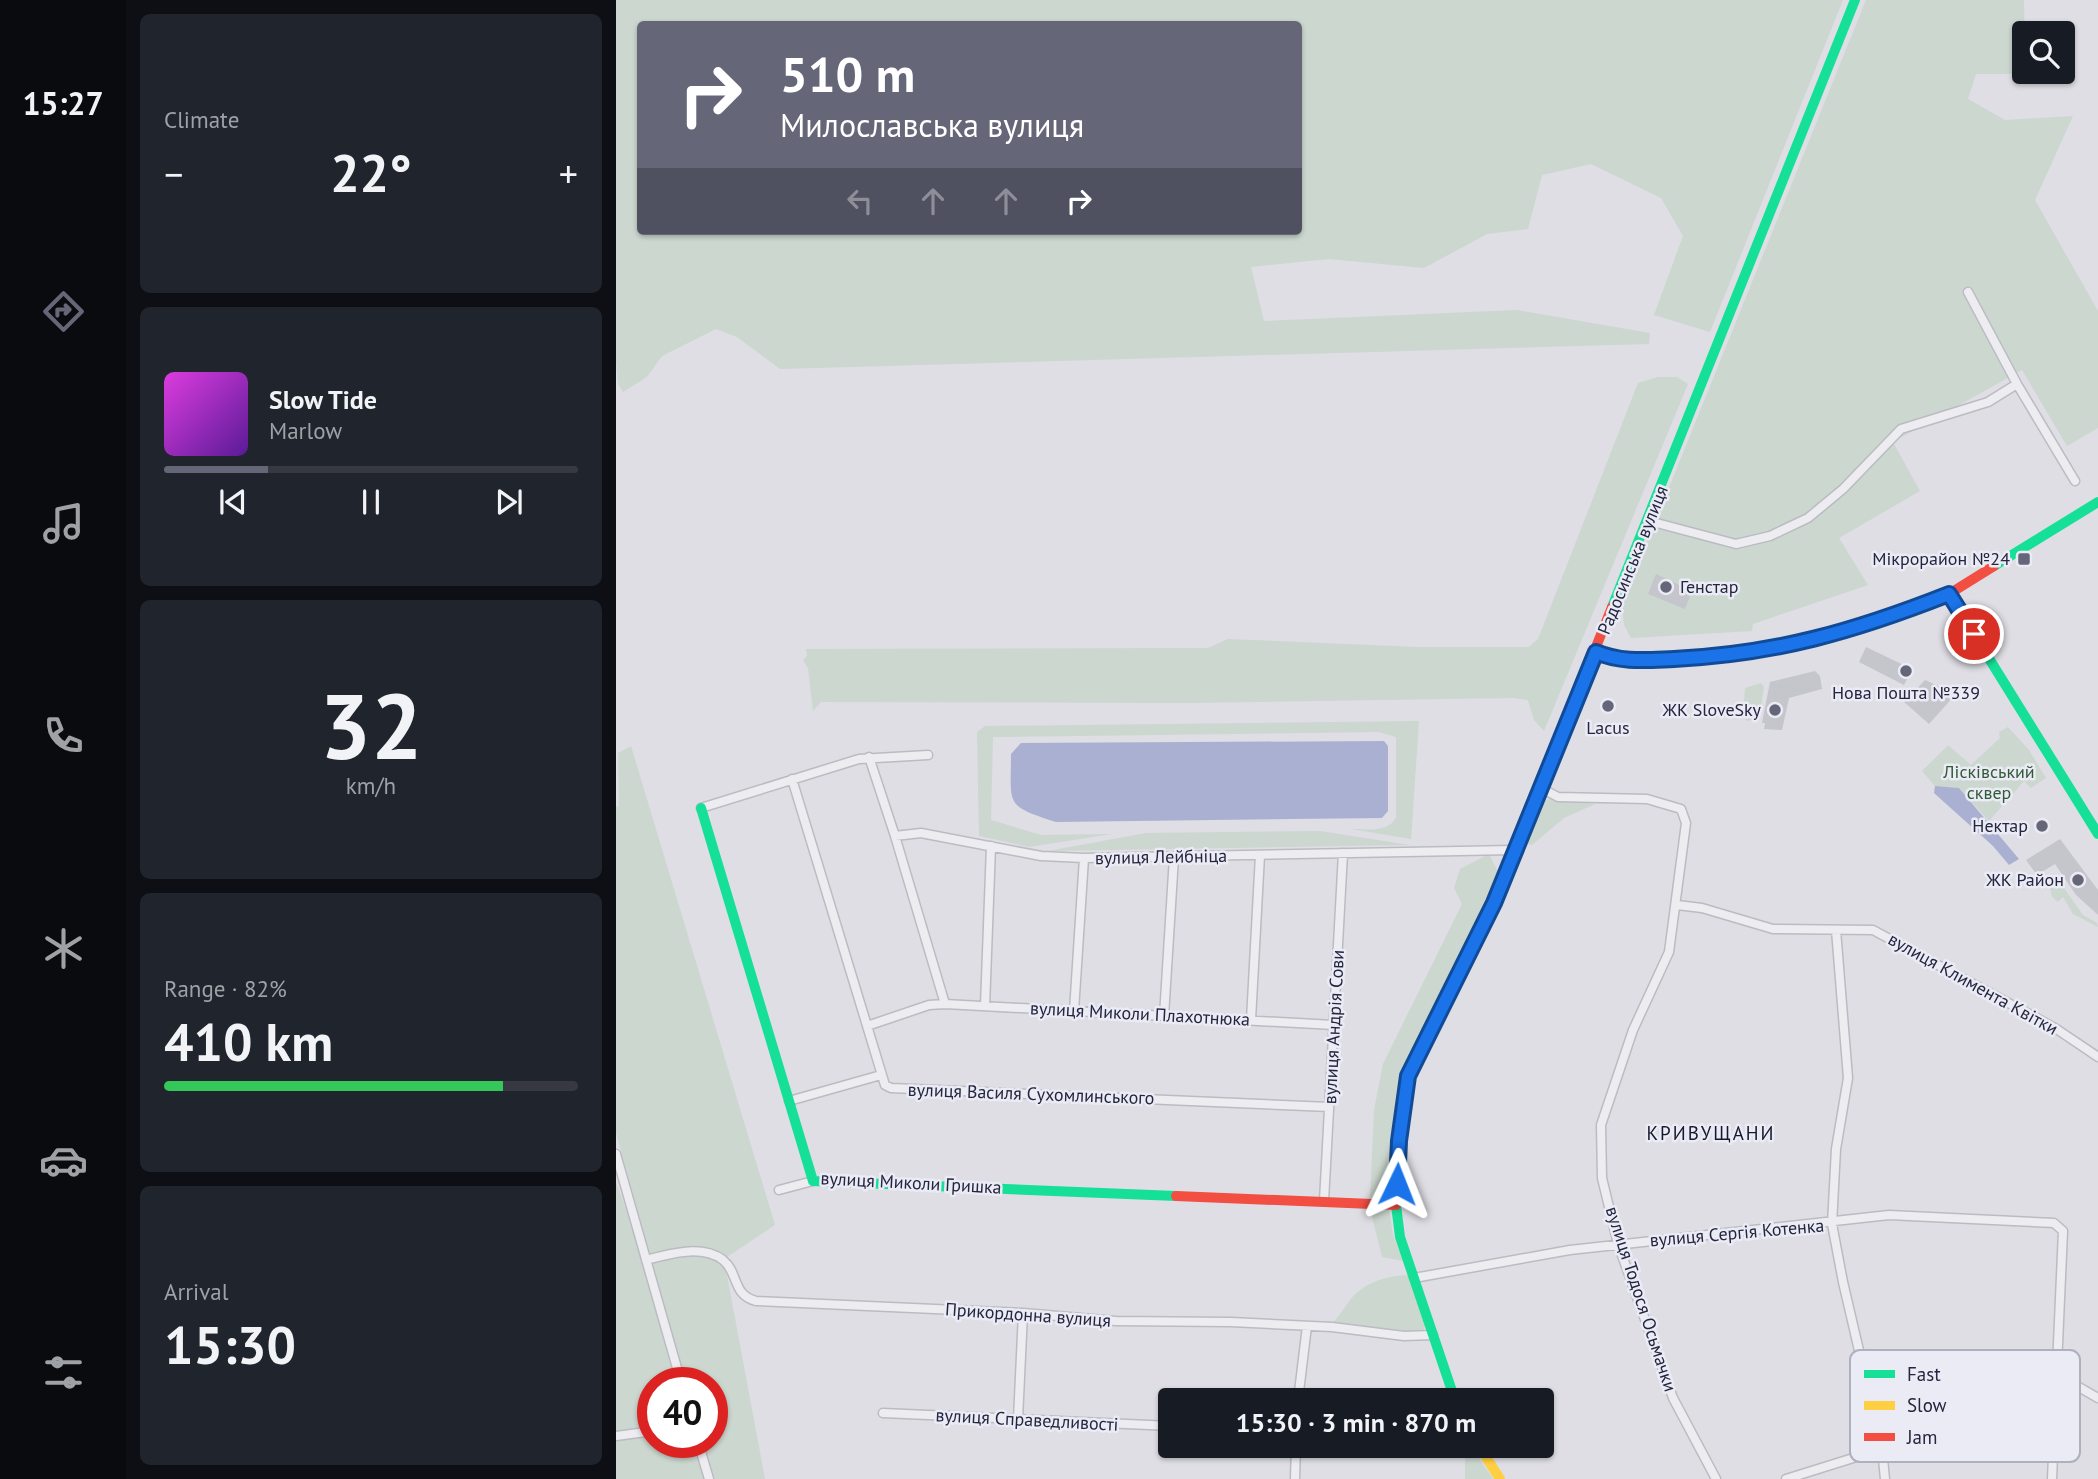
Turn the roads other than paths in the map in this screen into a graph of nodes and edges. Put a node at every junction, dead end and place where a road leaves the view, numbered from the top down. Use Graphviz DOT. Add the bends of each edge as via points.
graph roads {
  1 [pos="1855,0"];
  2 [pos="1968,292"];
  3 [pos="2017,384"];
  4 [pos="2075,481"];
  5 [pos="2098,502"];
  6 [pos="1649,521"];
  7 [pos="1949,594"];
  8 [pos="1596,652"];
  9 [pos="928,755"];
  10 [pos="869,757"];
  11 [pos="792,779"];
  12 [pos="1539,787"];
  13 [pos="701,809"];
  14 [pos="2098,834"];
  15 [pos="895,836"];
  16 [pos="991,846"];
  17 [pos="1513,850"];
  18 [pos="1343,853"];
  19 [pos="1260,855"];
  20 [pos="1174,857"];
  21 [pos="1084,858"];
  22 [pos="1677,905"];
  23 [pos="1836,930"];
  24 [pos="945,1004"];
  25 [pos="985,1006"];
  26 [pos="1074,1011"];
  27 [pos="1164,1016"];
  28 [pos="1251,1020"];
  29 [pos="1334,1025"];
  30 [pos="867,1026"];
  31 [pos="2098,1057"];
  32 [pos="881,1076"];
  33 [pos="789,1101"];
  34 [pos="1329,1107"];
  35 [pos="616,1154"];
  36 [pos="813,1181"];
  37 [pos="779,1190"];
  38 [pos="1324,1202"];
  39 [pos="1396,1206"];
  40 [pos="1832,1224"];
  41 [pos="1618,1244"];
  42 [pos="646,1260"];
  43 [pos="1415,1278"];
  44 [pos="1023,1313"];
  45 [pos="1307,1326"];
  46 [pos="1433,1335"];
  47 [pos="1859,1350"];
  48 [pos="2059,1350"];
  49 [pos="677,1367"];
  50 [pos="1299,1388"];
  51 [pos="1451,1388"];
  52 [pos="2080,1388"];
  53 [pos="2098,1398"];
  54 [pos="883,1413"];
  55 [pos="1018,1419"];
  56 [pos="1158,1425"];
  57 [pos="637,1433"];
  58 [pos="616,1436"];
  59 [pos="703,1458"];
  60 [pos="1296,1458"];
  61 [pos="1487,1458"];
  62 [pos="1850,1459"];
  63 [pos="709,1479"];
  64 [pos="1295,1479"];
  65 [pos="1500,1479"];
  66 [pos="1716,1479"];
  67 [pos="1786,1479"];
  1 -- 6 [label="street, Радосинська вулиця"];
  2 -- 3 [label="street"];
  3 -- 4 [label="street"];
  3 -- 6 [label="street" via="1988,402 1901,429 1808,518 1770,536 1736,544"];
  5 -- 7 [label="street"];
  6 -- 8 [label="street, Радосинська вулиця"];
  7 -- 8 [label="street" via="1853,628 1767,651 1634,661"];
  7 -- 14 [label="street"];
  8 -- 12 [label="street, Радосинська вулиця"];
  9 -- 10 [label="street"];
  10 -- 11 [label="street"];
  10 -- 15 [label="street"];
  11 -- 13 [label="street"];
  11 -- 30 [label="street"];
  12 -- 17 [label="street, Радосинська вулиця"];
  12 -- 22 [label="street, вулиця Тодося Осьмачки" via="1558,797 1647,799 1681,808 1686,823"];
  13 -- 33 [label="street, вулиця Миколи Гришка"];
  15 -- 16 [label="street, вулиця Лейбніца" via="921,832"];
  15 -- 24 [label="street"];
  16 -- 21 [label="street, вулиця Лейбніца" via="1041,856"];
  16 -- 25 [label="street"];
  17 -- 18 [label="street, вулиця Лейбніца"];
  17 -- 39 [label="street, Радосинська вулиця" via="1494,903 1408,1076"];
  18 -- 19 [label="street, вулиця Лейбніца"];
  18 -- 29 [label="street, вулиця Андрія Сови"];
  19 -- 20 [label="street, вулиця Лейбніца"];
  19 -- 28 [label="street"];
  20 -- 21 [label="street, вулиця Лейбніца"];
  20 -- 27 [label="street"];
  21 -- 26 [label="street"];
  22 -- 23 [label="street, вулиця Климента Квітки" via="1773,929"];
  22 -- 41 [label="street, вулиця Тодося Осьмачки" via="1669,952 1633,1030 1601,1125 1602,1178"];
  23 -- 31 [label="street, вулиця Климента Квітки" via="1859,928 1879,933 2055,1028"];
  23 -- 40 [label="street" via="1848,1078 1836,1149"];
  24 -- 25 [label="street, вулиця Миколи Плахотнюка"];
  24 -- 30 [label="street, вулиця Миколи Плахотнюка"];
  25 -- 26 [label="street, вулиця Миколи Плахотнюка"];
  26 -- 27 [label="street, вулиця Миколи Плахотнюка"];
  27 -- 28 [label="street, вулиця Миколи Плахотнюка"];
  28 -- 29 [label="street, вулиця Миколи Плахотнюка"];
  29 -- 34 [label="street, вулиця Андрія Сови"];
  30 -- 32 [label="street"];
  32 -- 33 [label="street"];
  32 -- 34 [label="street, вулиця Василя Сухомлинського" via="891,1088"];
  33 -- 36 [label="street, вулиця Миколи Гришка"];
  34 -- 38 [label="street, вулиця Андрія Сови"];
  35 -- 42 [label="street"];
  36 -- 37 [label="street"];
  36 -- 38 [label="street, вулиця Миколи Гришка"];
  38 -- 39 [label="street, вулиця Миколи Гришка"];
  39 -- 43 [label="street, Радосинська вулиця"];
  40 -- 41 [label="street, вулиця Сергія Котенка"];
  40 -- 47 [label="street"];
  40 -- 48 [label="street, вулиця Сергія Котенка" via="1889,1215 1937,1215 2060,1225"];
  41 -- 43 [label="street, вулиця Сергія Котенка"];
  41 -- 66 [label="street, вулиця Тодося Осьмачки" via="1673,1398"];
  42 -- 44 [label="street, Прикордонна вулиця" via="670,1254 710,1254 723,1260 742,1294 757,1301"];
  42 -- 49 [label="street"];
  43 -- 46 [label="street, Радосинська вулиця"];
  44 -- 45 [label="street, Прикордонна вулиця" via="1116,1321"];
  44 -- 55 [label="street"];
  45 -- 46 [label="street, Прикордонна вулиця" via="1382,1335"];
  45 -- 50 [label="street"];
  46 -- 51 [label="street, Радосинська вулиця"];
  52 -- 53 [label="street"];
  54 -- 55 [label="street, вулиця Справедливості"];
  55 -- 56 [label="street, вулиця Справедливості"];
  57 -- 58 [label="street"];
  59 -- 63 [label="street"];
  60 -- 64 [label="street"];
  61 -- 65 [label="street"];
  62 -- 67 [label="street"];
}
